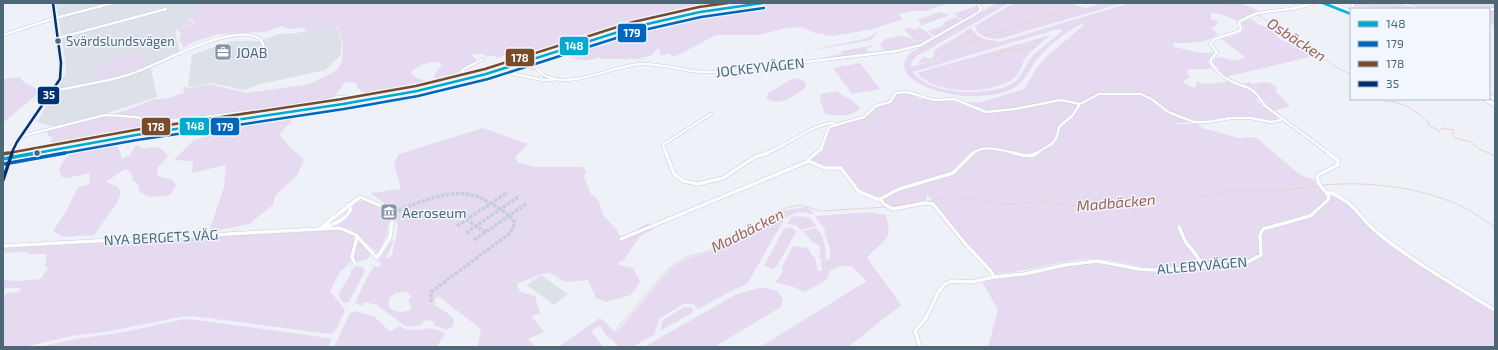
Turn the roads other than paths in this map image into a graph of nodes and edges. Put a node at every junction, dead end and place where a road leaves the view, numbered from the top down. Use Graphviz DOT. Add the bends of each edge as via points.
graph roads {
  1 [pos="53,3"];
  2 [pos="113,3"];
  3 [pos="763,3"];
  4 [pos="977,3"];
  5 [pos="1312,3"];
  6 [pos="1323,3"];
  7 [pos="1326,3"];
  8 [pos="1332,4"];
  9 [pos="166,9"];
  10 [pos="1350,11"];
  11 [pos="1350,11"];
  12 [pos="1350,11"];
  13 [pos="56,18"];
  14 [pos="3,35"];
  15 [pos="58,38"];
  16 [pos="545,55"];
  17 [pos="265,58"];
  18 [pos="483,59"];
  19 [pos="529,60"];
  20 [pos="508,67"];
  21 [pos="535,67"];
  22 [pos="556,79"];
  23 [pos="53,90"];
  24 [pos="1080,104"];
  25 [pos="321,107"];
  26 [pos="711,114"];
  27 [pos="1281,120"];
  28 [pos="835,125"];
  29 [pos="21,136"];
  30 [pos="10,157"];
  31 [pos="3,159"];
  32 [pos="809,161"];
  33 [pos="3,180"];
  34 [pos="1328,192"];
  35 [pos="880,200"];
  36 [pos="348,205"];
  37 [pos="381,206"];
  38 [pos="392,222"];
  39 [pos="1179,227"];
  40 [pos="319,229"];
  41 [pos="357,237"];
  42 [pos="621,239"];
  43 [pos="3,246"];
  44 [pos="355,264"];
  45 [pos="1205,267"];
  46 [pos="994,277"];
  47 [pos="1495,310"];
  48 [pos="920,347"];
  1 -- 13 [label="street"];
  2 -- 13 [label="street"];
  3 -- 16 [label="highway" via="656,21"];
  4 -- 22 [label="street, JOCKEYVÄGEN" via="981,8 979,12 923,44 907,49 726,72 693,71 654,64 635,65 572,79"];
  5 -- 27 [label="street" via="1302,7 1255,13 1239,22 1239,31 1210,42 1217,52 1211,63 1224,77 1252,89 1264,105"];
  6 -- 10 [label="street"];
  7 -- 11 [label="street"];
  8 -- 12 [label="street"];
  9 -- 15 [label="street"];
  13 -- 14 [label="street"];
  13 -- 15 [label="street"];
  15 -- 23 [label="street" via="61,73"];
  16 -- 19 [label="highway"];
  16 -- 21 [label="highway" via="536,61"];
  17 -- 23 [label="street" via="261,39 251,35 235,35 204,43 128,75"];
  18 -- 29 [label="street" via="454,77 355,97 338,97 320,102 190,119 152,121 105,115"];
  19 -- 20 [label="highway"];
  19 -- 21 [label="street, JOCKEYVÄGEN"];
  20 -- 21 [label="highway"];
  20 -- 25 [label="highway" via="425,89"];
  21 -- 22 [label="street, JOCKEYVÄGEN" via="544,75"];
  22 -- 25 [label="street" via="543,80 509,72 407,99 333,111"];
  23 -- 29 [label="street"];
  24 -- 27 [label="street" via="1098,94 1136,93 1149,97 1168,112 1194,122 1231,118 1271,122"];
  24 -- 28 [label="street" via="1061,100 986,112 954,99 934,100 903,92 894,95 890,102 873,108 866,116"];
  24 -- 35 [label="street" via="1071,117 1059,127 1057,139 1033,156 980,149 953,173 899,189"];
  25 -- 30 [label="highway"];
  26 -- 28 [label="street" via="663,146 672,171 683,181 698,184 718,180 804,132 823,124"];
  27 -- 34 [label="street" via="1338,160 1338,165 1320,172 1317,176 1318,184"];
  28 -- 32 [label="street" via="827,129 821,150 809,158"];
  29 -- 30 [label="street"];
  30 -- 31 [label="highway"];
  30 -- 33 [label="street"];
  32 -- 35 [label="street" via="824,168 841,168 859,192"];
  32 -- 42 [label="street"];
  34 -- 45 [label="street, ALLEBYVÄGEN" via="1328,200 1311,216 1261,231 1259,236 1262,253 1255,260 1238,265"];
  34 -- 47 [label="street" via="1350,202 1386,240"];
  35 -- 46 [label="street" via="892,209 924,203 933,204"];
  36 -- 37 [label="street" via="362,197"];
  36 -- 40 [label="street"];
  36 -- 40 [label="street" via="350,212 338,222"];
  38 -- 41 [label="street, NYA BERGETS VÄG" via="390,239 377,258"];
  39 -- 45 [label="street" via="1185,241"];
  40 -- 41 [label="street, NYA BERGETS VÄG" via="346,229"];
  40 -- 43 [label="street, NYA BERGETS VÄG"];
  41 -- 44 [label="street" via="352,257"];
  45 -- 46 [label="street, ALLEBYVÄGEN" via="1148,270 1098,261"];
  46 -- 48 [label="street, ALLEBYVÄGEN" via="972,282 952,280 943,285 935,296 926,318 914,331"];
}
